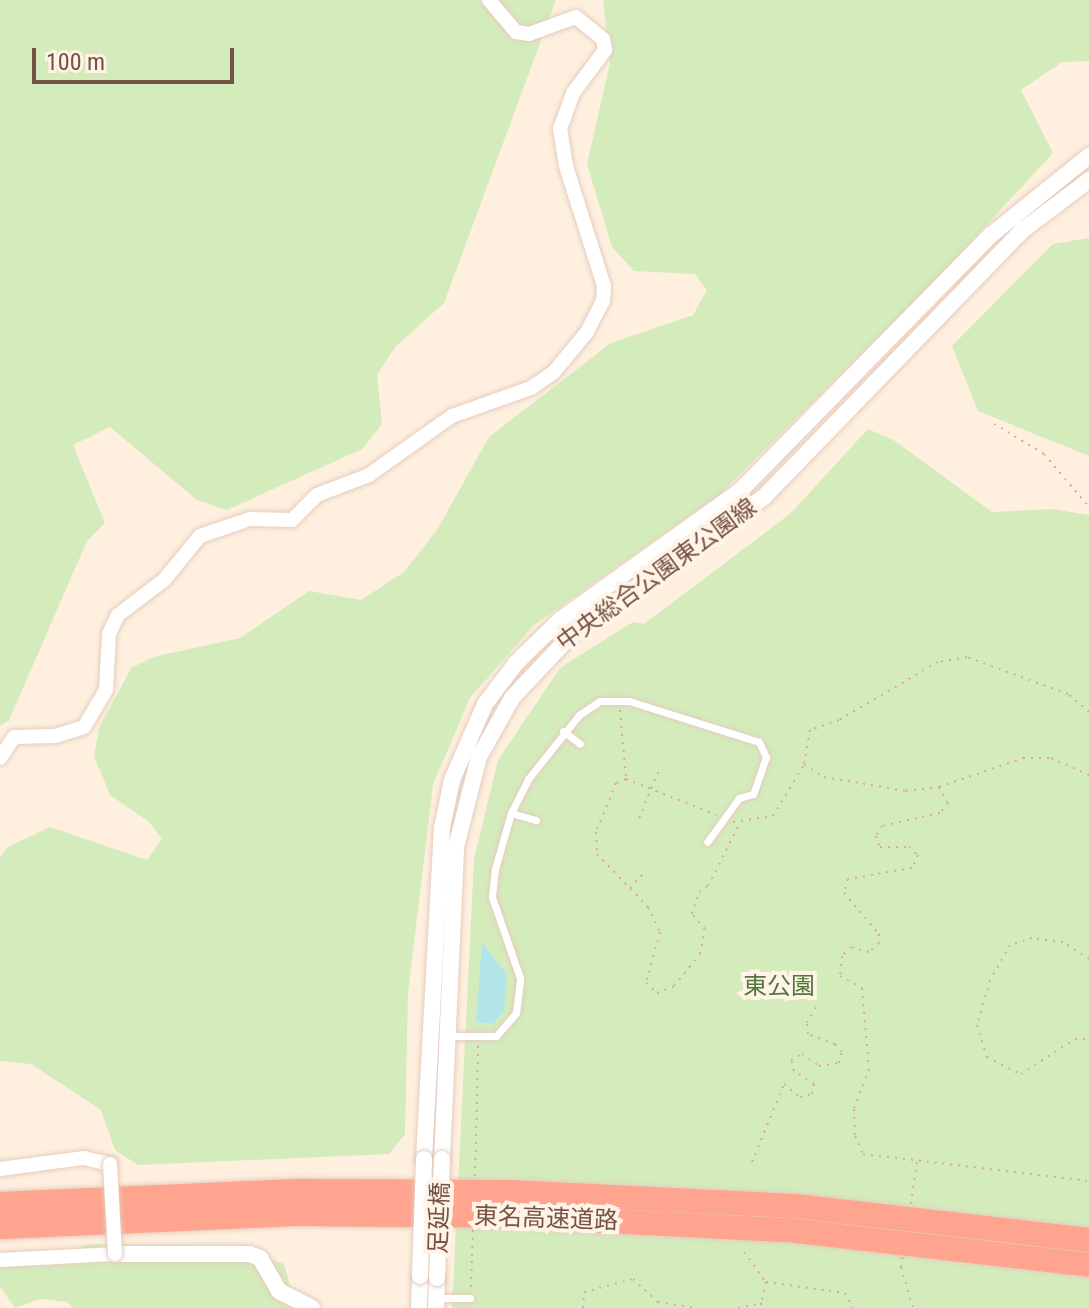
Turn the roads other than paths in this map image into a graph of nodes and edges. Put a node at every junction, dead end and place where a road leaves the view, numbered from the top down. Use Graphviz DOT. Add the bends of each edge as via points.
graph roads {
  1 [pos="489,0"];
  2 [pos="1089,156"];
  3 [pos="1089,180"];
  4 [pos="563,731"];
  5 [pos="580,744"];
  6 [pos="0,758"];
  7 [pos="735,787"];
  8 [pos="739,798"];
  9 [pos="511,813"];
  10 [pos="536,820"];
  11 [pos="707,842"];
  12 [pos="431,1036"];
  13 [pos="450,1036"];
  14 [pos="447,1082"];
  15 [pos="0,1169"];
  16 [pos="0,1204"];
  17 [pos="0,1227"];
  18 [pos="1089,1240"];
  19 [pos="115,1254"];
  20 [pos="0,1260"];
  21 [pos="1089,1265"];
  22 [pos="429,1277"];
  23 [pos="470,1298"];
  24 [pos="436,1303"];
  25 [pos="312,1308"];
  26 [pos="419,1308"];
  1 -- 6 [label="street" via="516,32 529,34 576,17 603,39 605,50 573,93 560,129 566,166 604,286 603,301 587,332 554,372 531,388 452,416 369,475 317,495 292,520 250,519 200,536 164,580 118,615 109,634 106,690 84,727 55,736 14,737"];
  2 -- 12 [label="street, 足延橋" via="991,235 740,491 561,619 516,663 485,704 452,780 442,828"];
  3 -- 13 [label="street, 中央総合公園東公園線" via="1023,230 764,497 574,632 512,698 479,757 456,847"];
  4 -- 5 [label="lane"];
  4 -- 8 [label="lane" via="600,701 619,701 759,742 766,757 753,794"];
  4 -- 9 [label="lane"];
  7 -- 8 [label="lane"];
  8 -- 11 [label="lane"];
  9 -- 10 [label="lane"];
  9 -- 13 [label="lane" via="492,897 516,956 516,1013 496,1036"];
  12 -- 13 [label="street"];
  12 -- 22 [label="street, 足延橋, bridge" via="424,1159"];
  13 -- 14 [label="street, 中央総合公園東公園線"];
  14 -- 22 [label="street, 足延橋, bridge"];
  15 -- 19 [label="street, bridge" via="84,1158 110,1164"];
  16 -- 18 [label="highway, 東名高速道路" via="297,1191 510,1192 795,1206"];
  17 -- 21 [label="highway, 東名高速道路" via="295,1214 507,1216 788,1230"];
  19 -- 20 [label="street"];
  19 -- 25 [label="street" via="249,1254 260,1258 279,1291"];
  22 -- 24 [label="street"];
  22 -- 26 [label="street"];
  23 -- 24 [label="lane"];
}
